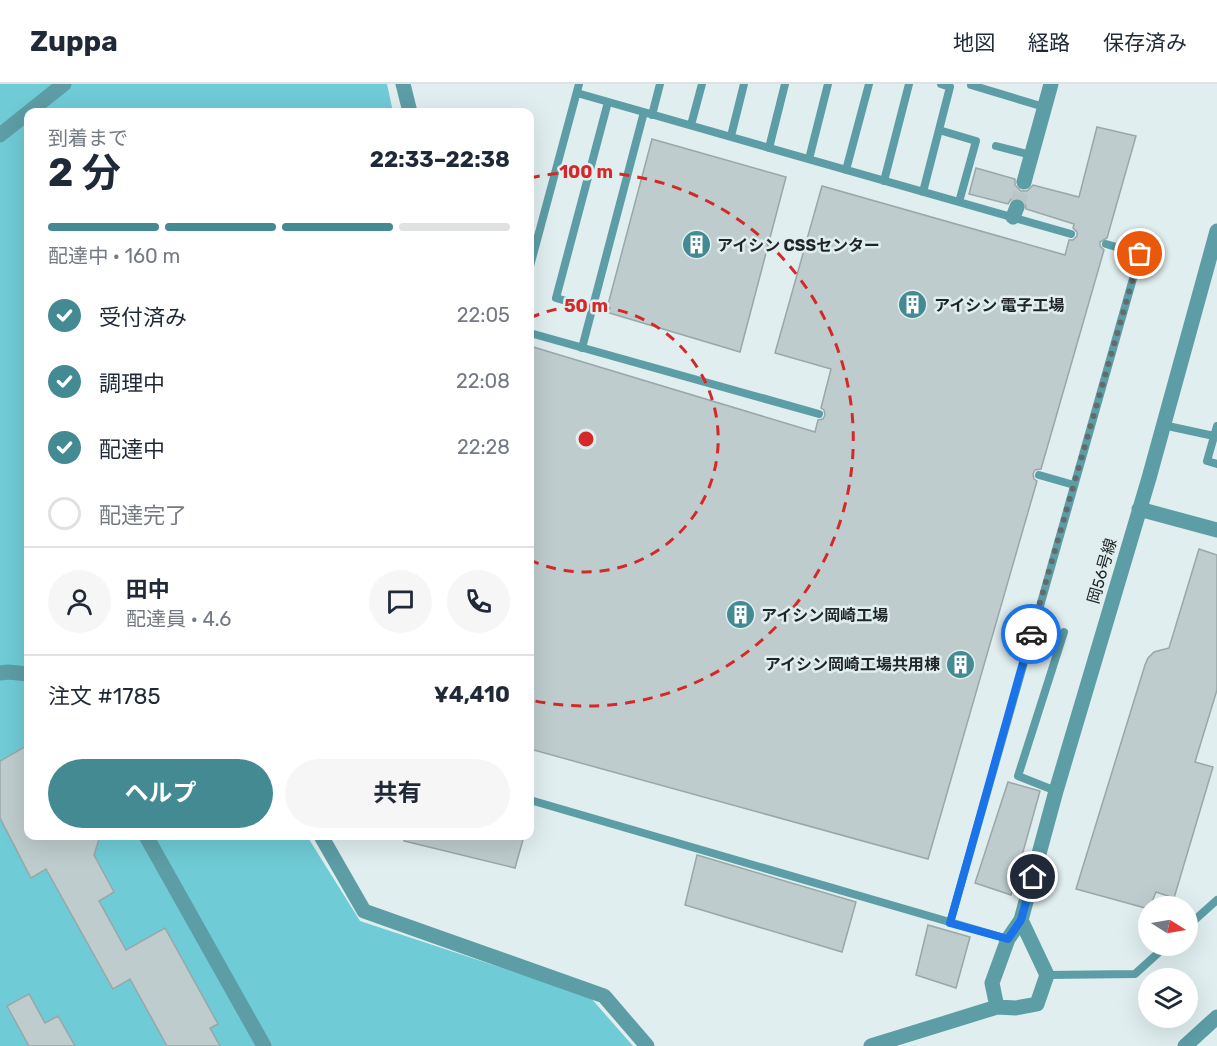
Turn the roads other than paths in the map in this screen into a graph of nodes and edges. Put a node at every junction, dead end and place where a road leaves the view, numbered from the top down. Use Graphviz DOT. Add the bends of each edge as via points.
graph roads {
  1 [pos="64,84"];
  2 [pos="403,84"];
  3 [pos="660,84"];
  4 [pos="702,84"];
  5 [pos="744,84"];
  6 [pos="785,84"];
  7 [pos="828,84"];
  8 [pos="869,84"];
  9 [pos="909,84"];
  10 [pos="941,84"];
  11 [pos="1051,84"];
  12 [pos="971,85"];
  13 [pos="578,89"];
  14 [pos="608,102"];
  15 [pos="1044,107"];
  16 [pos="34,108"];
  17 [pos="409,108"];
  18 [pos="648,113"];
  19 [pos="24,116"];
  20 [pos="691,125"];
  21 [pos="939,130"];
  22 [pos="0,135"];
  23 [pos="731,136"];
  24 [pos="996,146"];
  25 [pos="769,148"];
  26 [pos="1031,155"];
  27 [pos="809,159"];
  28 [pos="846,170"];
  29 [pos="884,181"];
  30 [pos="1024,182"];
  31 [pos="923,192"];
  32 [pos="959,202"];
  33 [pos="1217,231"];
  34 [pos="1071,234"];
  35 [pos="1106,244"];
  36 [pos="534,251"];
  37 [pos="593,309"];
  38 [pos="534,334"];
  39 [pos="582,348"];
  40 [pos="819,414"];
  41 [pos="1163,425"];
  42 [pos="1217,426"];
  43 [pos="1214,436"];
  44 [pos="1217,464"];
  45 [pos="1039,475"];
  46 [pos="1074,485"];
  47 [pos="1139,509"];
  48 [pos="1217,530"];
  49 [pos="1064,632"];
  50 [pos="0,673"];
  51 [pos="24,674"];
  52 [pos="1056,791"];
  53 [pos="534,801"];
  54 [pos="148,840"];
  55 [pos="323,840"];
  56 [pos="1217,900"];
  57 [pos="1198,917"];
  58 [pos="1021,920"];
  59 [pos="950,923"];
  60 [pos="1008,939"];
  61 [pos="1155,956"];
  62 [pos="1047,975"];
  63 [pos="997,1007"];
  64 [pos="1217,1017"];
  65 [pos="264,1046"];
  66 [pos="647,1046"];
  67 [pos="871,1046"];
  68 [pos="1185,1046"];
  1 -- 16 [label="street"];
  2 -- 17 [label="street"];
  3 -- 18 [label="lane"];
  4 -- 20 [label="lane"];
  5 -- 23 [label="lane"];
  6 -- 25 [label="lane"];
  7 -- 27 [label="lane"];
  8 -- 28 [label="lane"];
  9 -- 29 [label="lane"];
  10 -- 21 [label="lane" via="950,87"];
  11 -- 15 [label="street"];
  12 -- 15 [label="lane"];
  13 -- 14 [label="lane"];
  13 -- 36 [label="lane"];
  14 -- 18 [label="lane"];
  14 -- 37 [label="lane" via="556,298"];
  15 -- 26 [label="street"];
  18 -- 20 [label="lane"];
  18 -- 37 [label="lane"];
  19 -- 22 [label="street"];
  20 -- 23 [label="lane"];
  21 -- 31 [label="lane"];
  21 -- 32 [label="lane" via="976,141"];
  23 -- 25 [label="lane"];
  24 -- 26 [label="lane"];
  25 -- 27 [label="lane"];
  26 -- 30 [label="street"];
  27 -- 28 [label="lane"];
  28 -- 29 [label="lane"];
  29 -- 31 [label="lane"];
  31 -- 32 [label="lane"];
  32 -- 34 [label="lane" via="1015,212"];
  33 -- 41 [label="street, 岡56号線"];
  35 -- 46 [label="lane" via="1140,254"];
  37 -- 39 [label="lane"];
  38 -- 39 [label="lane"];
  39 -- 40 [label="lane"];
  41 -- 43 [label="lane"];
  41 -- 47 [label="street, 岡56号線"];
  42 -- 43 [label="lane"];
  43 -- 44 [label="lane" via="1207,461"];
  45 -- 46 [label="lane"];
  46 -- 59 [label="lane"];
  47 -- 48 [label="street"];
  47 -- 52 [label="street, 岡56号線"];
  49 -- 52 [label="lane" via="1018,776"];
  50 -- 51 [label="street"];
  52 -- 58 [label="street, 岡56号線"];
  53 -- 59 [label="lane"];
  54 -- 65 [label="street"];
  55 -- 66 [label="street" via="364,911 603,996"];
  56 -- 57 [label="lane"];
  58 -- 60 [label="street, 岡56号線"];
  58 -- 62 [label="street"];
  59 -- 60 [label="lane"];
  60 -- 63 [label="street, 岡56号線" via="992,983"];
  61 -- 62 [label="lane" via="1135,974"];
  62 -- 63 [label="street" via="1037,1004"];
  63 -- 67 [label="street"];
  64 -- 68 [label="street"];
}
